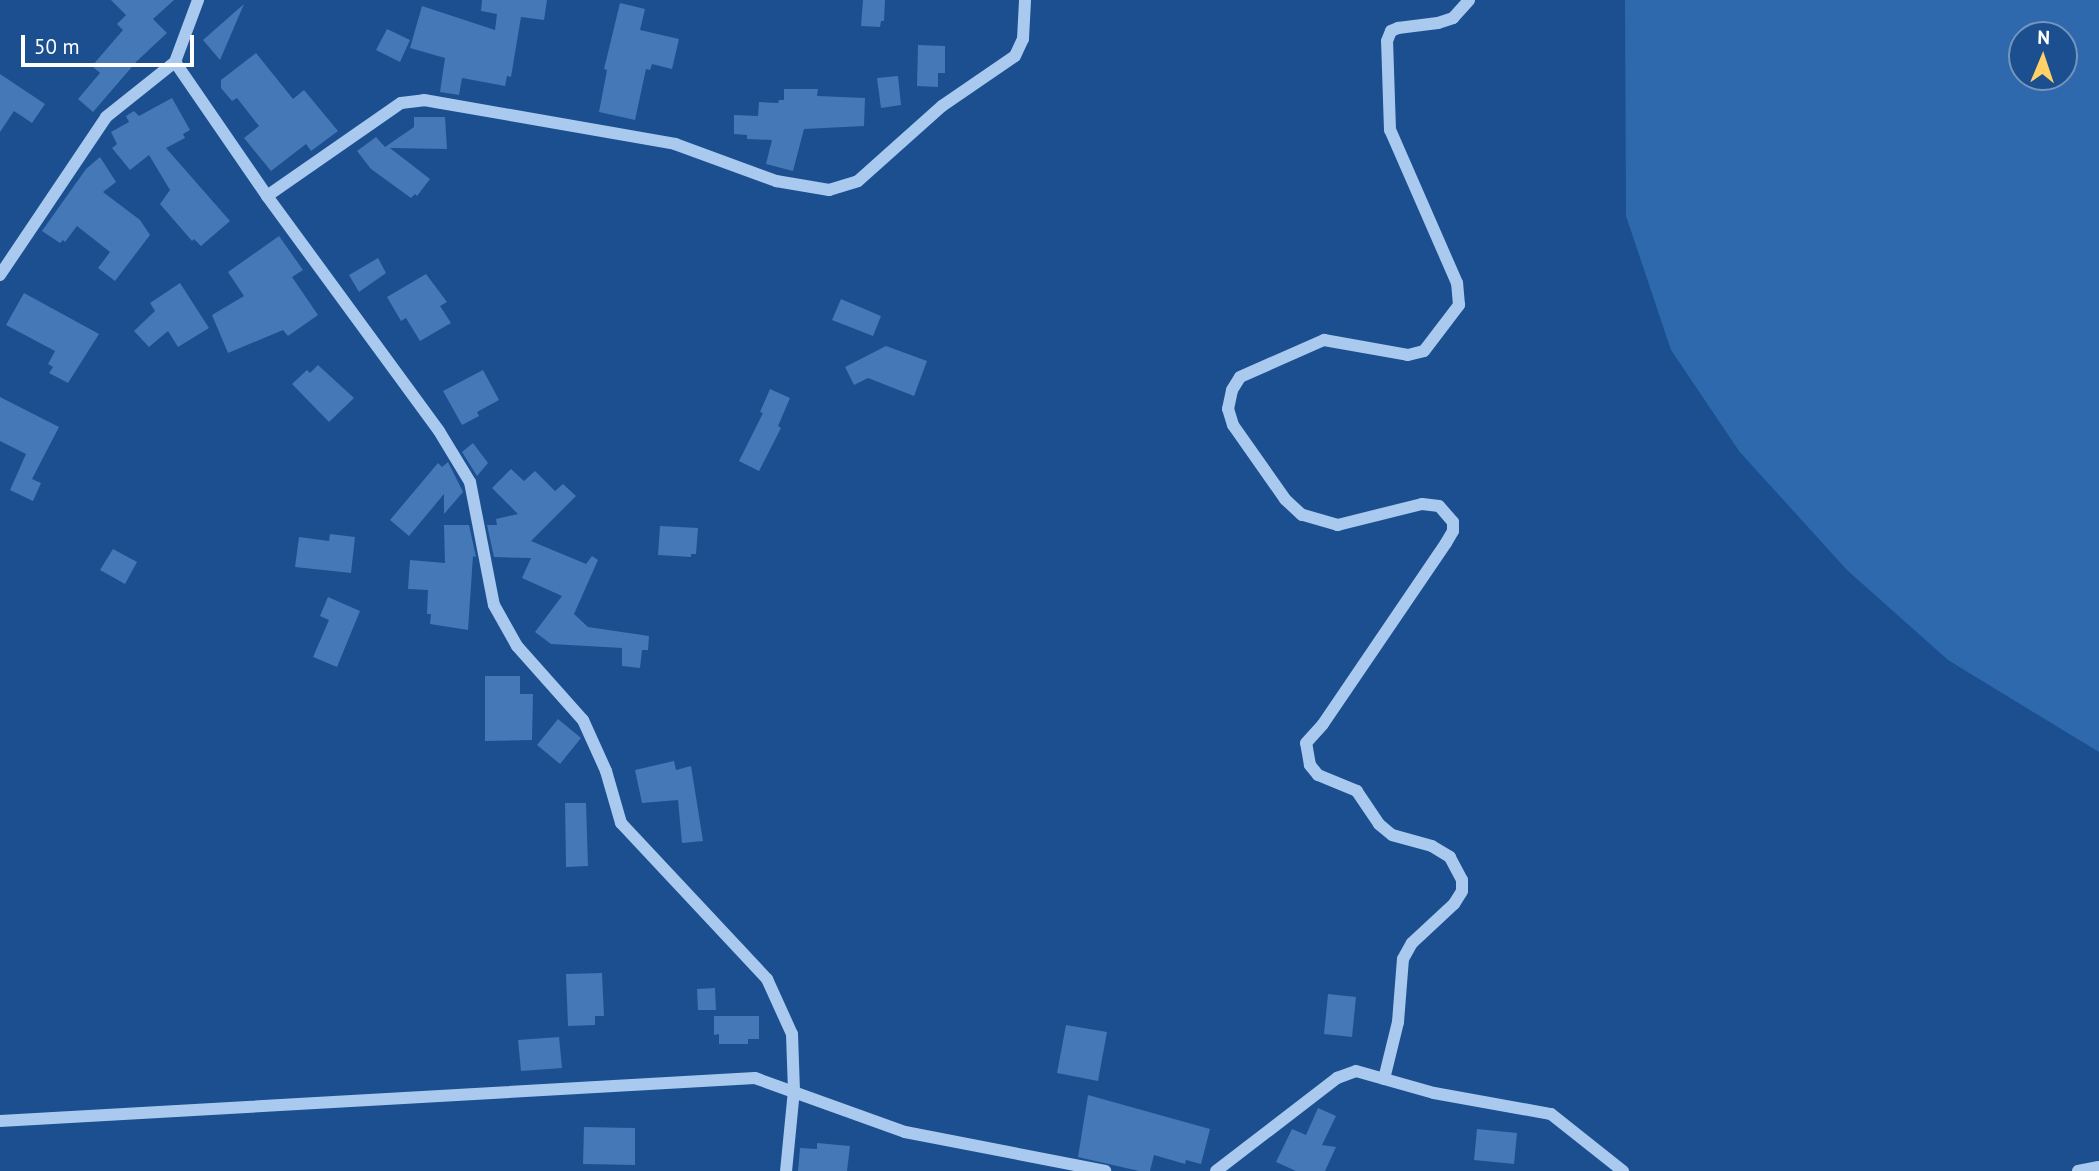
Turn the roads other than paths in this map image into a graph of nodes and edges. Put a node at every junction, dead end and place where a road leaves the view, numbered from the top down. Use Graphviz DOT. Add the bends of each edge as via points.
graph roads {
  1 [pos="198,0"];
  2 [pos="1025,0"];
  3 [pos="1469,0"];
  4 [pos="175,62"];
  5 [pos="267,195"];
  6 [pos="0,275"];
  7 [pos="1384,1079"];
  8 [pos="794,1090"];
  9 [pos="0,1121"];
  10 [pos="2099,1167"];
  11 [pos="786,1171"];
  12 [pos="1105,1171"];
  13 [pos="1216,1171"];
  14 [pos="1623,1171"];
  15 [pos="2078,1171"];
  1 -- 4 [label="street"];
  2 -- 5 [label="street" via="1023,39 1015,56 942,106 858,181 829,190 776,181 675,144 424,100 401,103"];
  3 -- 7 [label="street" via="1453,18 1398,28 1387,41 1390,130 1457,283 1459,305 1424,351 1408,355 1324,340 1240,377 1228,409 1233,425 1285,499 1315,522 1338,525 1422,504 1439,506 1453,522 1446,543 1306,743 1310,765 1318,775 1357,791 1392,835 1432,846 1450,857 1462,880 1454,904 1412,943 1403,959 1398,1022"];
  4 -- 5 [label="street"];
  4 -- 6 [label="street" via="106,117"];
  5 -- 8 [label="street" via="439,431 470,482 494,606 517,646 583,720 606,771 621,823 767,979 792,1034"];
  7 -- 13 [label="street" via="1356,1071 1337,1078"];
  7 -- 14 [label="street" via="1551,1114"];
  8 -- 9 [label="street" via="755,1078"];
  8 -- 11 [label="street"];
  8 -- 12 [label="street" via="905,1132"];
  10 -- 15 [label="street"];
}
